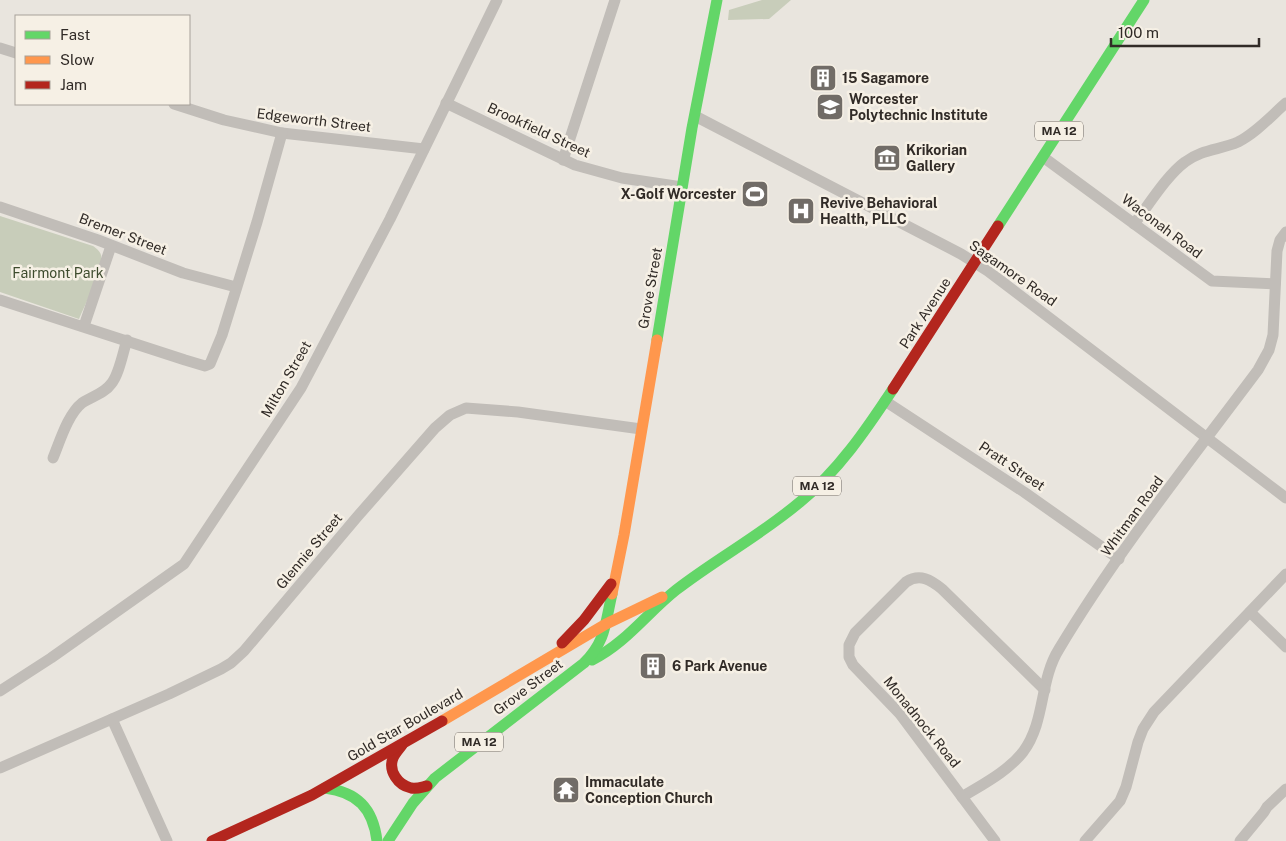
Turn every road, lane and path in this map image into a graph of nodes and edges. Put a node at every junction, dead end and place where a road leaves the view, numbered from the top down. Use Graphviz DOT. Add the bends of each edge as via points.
graph roads {
  1 [pos="496,0"];
  2 [pos="615,0"];
  3 [pos="717,0"];
  4 [pos="1144,0"];
  5 [pos="0,48"];
  6 [pos="15,53"];
  7 [pos="446,103"];
  8 [pos="1286,103"];
  9 [pos="177,105"];
  10 [pos="695,116"];
  11 [pos="282,134"];
  12 [pos="424,149"];
  13 [pos="1043,157"];
  14 [pos="562,160"];
  15 [pos="682,187"];
  16 [pos="0,207"];
  17 [pos="1134,224"];
  18 [pos="1286,232"];
  19 [pos="111,246"];
  20 [pos="975,263"];
  21 [pos="1275,284"];
  22 [pos="236,287"];
  23 [pos="0,300"];
  24 [pos="84,326"];
  25 [pos="128,340"];
  26 [pos="886,401"];
  27 [pos="642,430"];
  28 [pos="1207,438"];
  29 [pos="53,458"];
  30 [pos="1286,498"];
  31 [pos="1119,559"];
  32 [pos="1286,574"];
  33 [pos="613,582"];
  34 [pos="675,591"];
  35 [pos="1250,612"];
  36 [pos="606,624"];
  37 [pos="1286,646"];
  38 [pos="584,663"];
  39 [pos="520,676"];
  40 [pos="1045,690"];
  41 [pos="0,691"];
  42 [pos="112,719"];
  43 [pos="402,744"];
  44 [pos="0,768"];
  45 [pos="427,786"];
  46 [pos="325,788"];
  47 [pos="1286,789"];
  48 [pos="962,797"];
  49 [pos="391,840"];
  50 [pos="167,841"];
  51 [pos="212,841"];
  52 [pos="377,841"];
  53 [pos="995,841"];
  54 [pos="1085,841"];
  55 [pos="1240,841"];
  1 -- 7 [label="street, Milton Street"];
  2 -- 14 [label="street"];
  3 -- 10 [label="main road, Grove Street"];
  4 -- 13 [label="main road, Park Avenue / MA 12"];
  5 -- 6 [label="street"];
  7 -- 12 [label="street, Milton Street"];
  7 -- 14 [label="street, Brookfield Street"];
  8 -- 17 [label="street" via="1242,140 1200,152 1183,163"];
  9 -- 11 [label="street, Edgeworth Street"];
  10 -- 15 [label="main road, Grove Street"];
  10 -- 20 [label="street, Sagamore Road"];
  11 -- 12 [label="street, Edgeworth Street"];
  11 -- 22 [label="street"];
  12 -- 41 [label="street, Milton Street" via="301,388 184,564"];
  13 -- 17 [label="street, Waconah Road"];
  13 -- 20 [label="main road, Park Avenue / MA 12"];
  14 -- 15 [label="street, Brookfield Street" via="592,171"];
  15 -- 27 [label="main road, Grove Street"];
  16 -- 19 [label="street, Bremer Street"];
  17 -- 21 [label="street, Waconah Road" via="1212,281"];
  18 -- 21 [label="street, Whitman Road" via="1277,251"];
  19 -- 22 [label="street, Bremer Street" via="183,273"];
  19 -- 24 [label="street"];
  20 -- 26 [label="main road, Park Avenue / MA 12"];
  20 -- 28 [label="street, Sagamore Road"];
  21 -- 28 [label="street, Whitman Road" via="1273,335 1269,350 1258,370"];
  22 -- 25 [label="street" via="210,364 205,366"];
  23 -- 24 [label="street"];
  24 -- 25 [label="street"];
  25 -- 29 [label="street" via="113,382 105,391 80,405 66,426"];
  26 -- 31 [label="street, Pratt Street"];
  26 -- 34 [label="main road, Park Avenue / MA 12" via="849,452 815,488"];
  27 -- 33 [label="main road, Grove Street"];
  27 -- 42 [label="street, Glennie Street" via="487,409 466,408 451,414 357,517 237,659"];
  28 -- 30 [label="street, Sagamore Road"];
  28 -- 31 [label="street, Whitman Road"];
  31 -- 40 [label="street, Whitman Road" via="1054,657"];
  32 -- 35 [label="street"];
  33 -- 36 [label="main road, Grove Street"];
  33 -- 39 [label="main road, Grove Street" via="575,630"];
  34 -- 36 [label="main road, Park Avenue / MA 12"];
  34 -- 38 [label="main road, Park Avenue / MA 12" via="633,633"];
  35 -- 37 [label="street"];
  35 -- 54 [label="street" via="1150,718 1138,742 1123,796"];
  36 -- 38 [label="main road, Grove Street" via="600,646"];
  36 -- 39 [label="main road, Gold Star Boulevard / MA 12"];
  38 -- 45 [label="main road, Grove Street / MA 12"];
  39 -- 43 [label="main road, Gold Star Boulevard / MA 12"];
  40 -- 48 [label="street, Whitman Road" via="1038,721 1023,751 1005,769"];
  40 -- 48 [label="street, Monadnock Road" via="927,578 906,582 855,633 848,651 853,665 892,705"];
  42 -- 44 [label="street, Glennie Street"];
  42 -- 50 [label="street"];
  43 -- 45 [label="main road" via="392,760 395,777 412,788"];
  43 -- 46 [label="main road, Gold Star Boulevard / MA 12"];
  45 -- 49 [label="main road, Grove Street / MA 12" via="408,809"];
  46 -- 51 [label="main road, Gold Star Boulevard / MA 12"];
  46 -- 52 [label="main road" via="348,793 362,804 373,818"];
  47 -- 55 [label="street"];
  48 -- 53 [label="street, Monadnock Road"];
}
